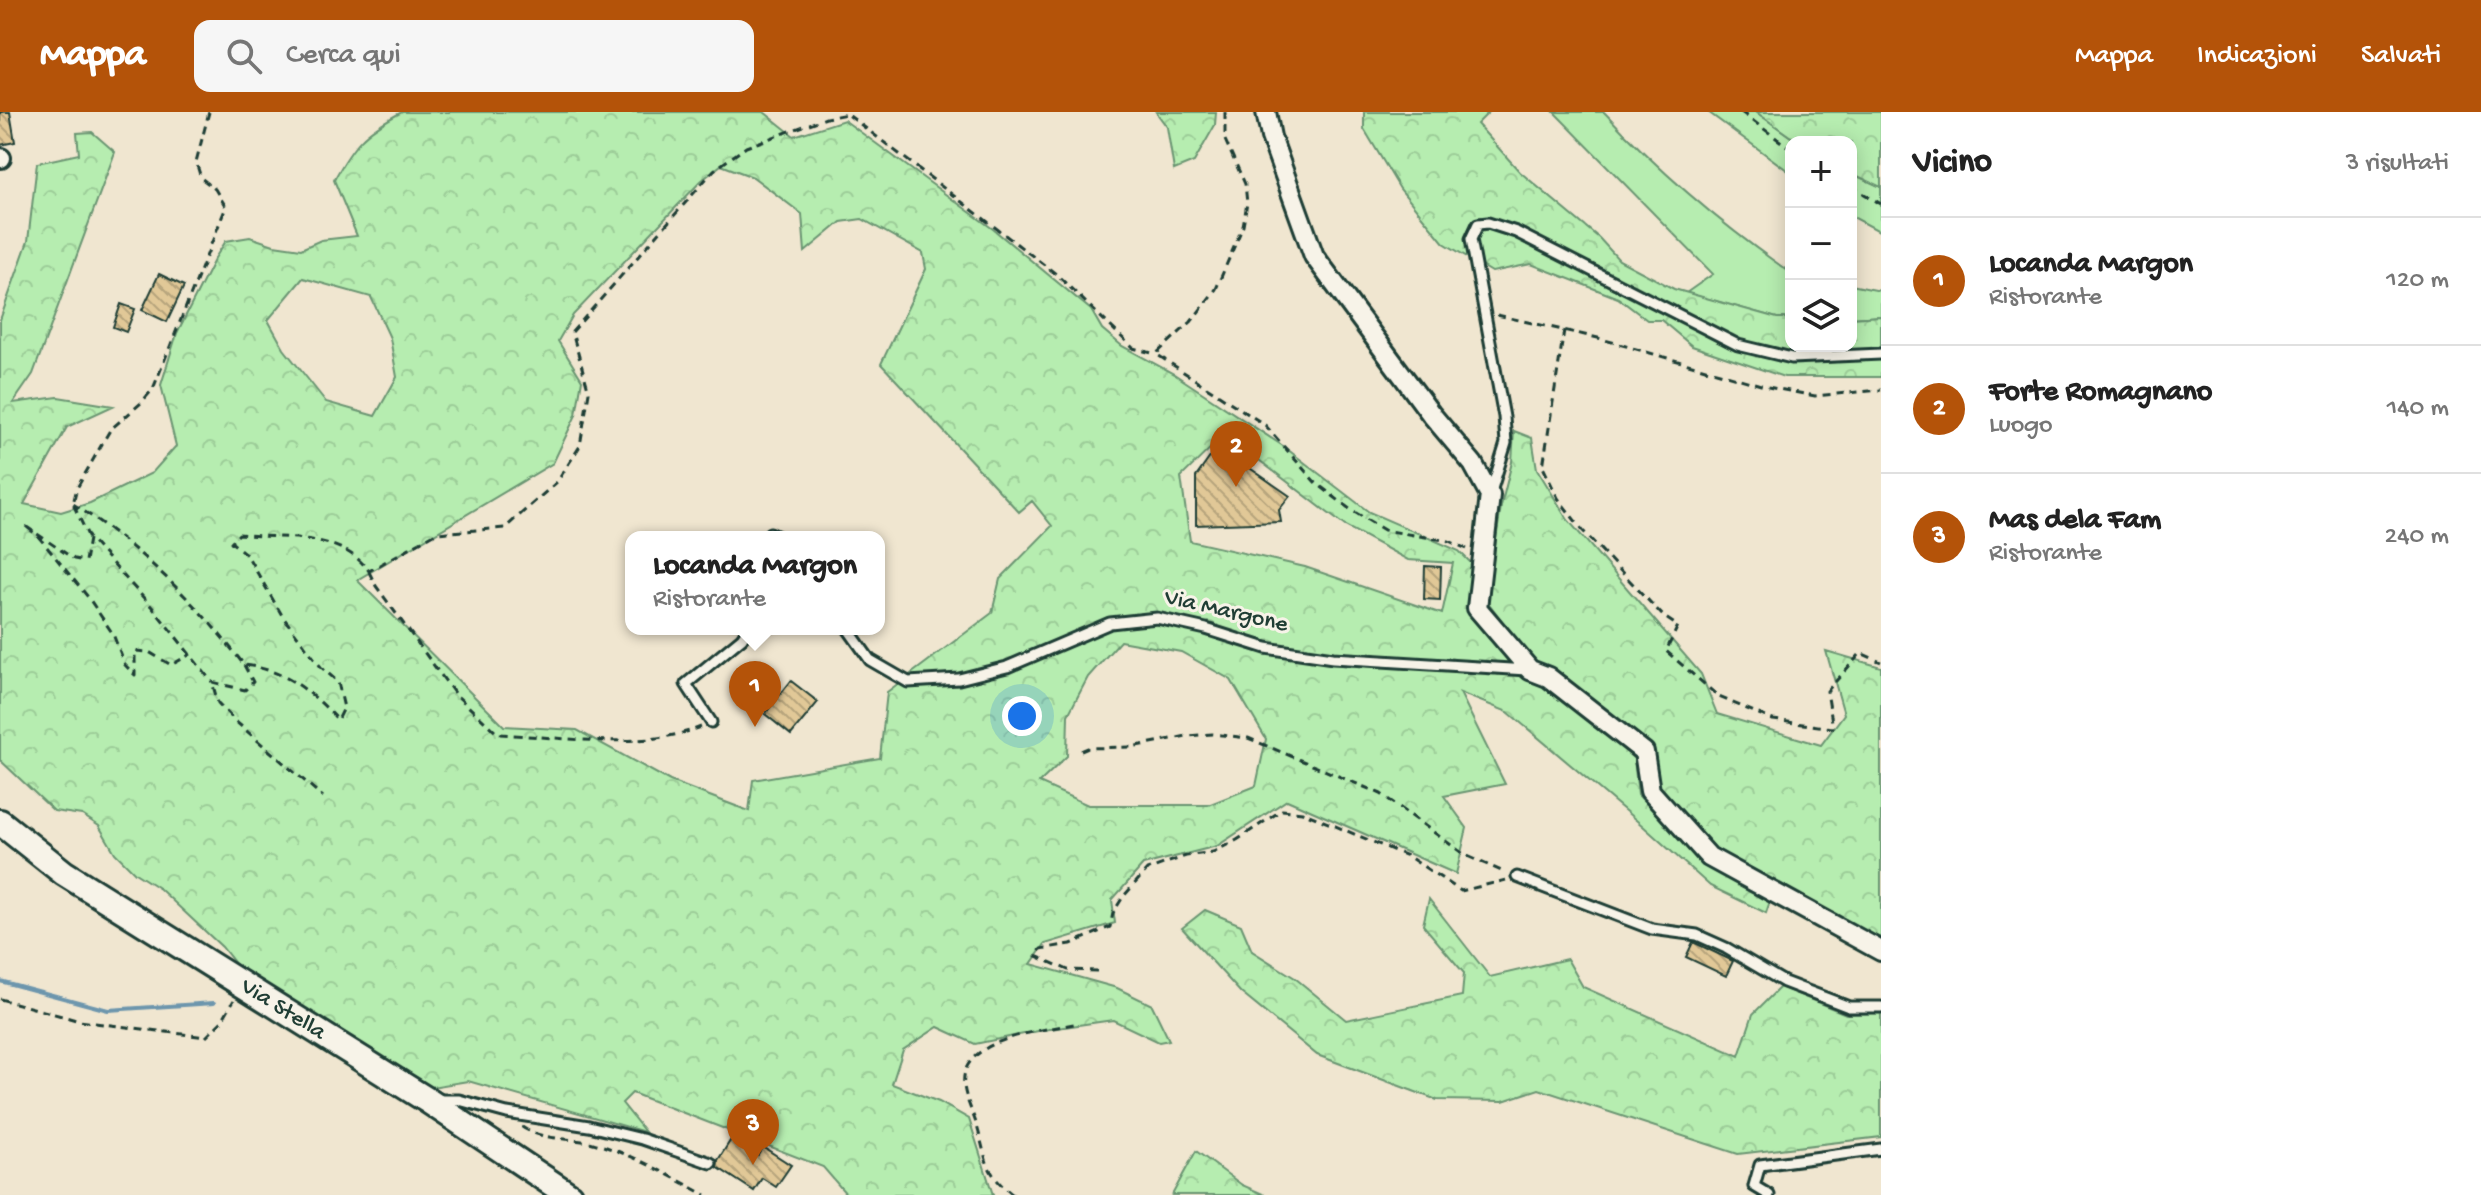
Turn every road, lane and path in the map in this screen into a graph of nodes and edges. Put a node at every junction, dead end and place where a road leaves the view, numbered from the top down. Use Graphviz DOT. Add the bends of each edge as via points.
graph roads {
  1 [pos="209,112"];
  2 [pos="823,112"];
  3 [pos="1225,112"];
  4 [pos="1266,112"];
  5 [pos="1741,112"];
  6 [pos="826,118"];
  7 [pos="1785,145"];
  8 [pos="1857,190"];
  9 [pos="1881,204"];
  10 [pos="1485,313"];
  11 [pos="1564,330"];
  12 [pos="1156,354"];
  13 [pos="1881,354"];
  14 [pos="1881,390"];
  15 [pos="1490,495"];
  16 [pos="73,504"];
  17 [pos="89,538"];
  18 [pos="1483,556"];
  19 [pos="370,571"];
  20 [pos="744,635"];
  21 [pos="852,635"];
  22 [pos="191,654"];
  23 [pos="1881,662"];
  24 [pos="244,665"];
  25 [pos="1530,670"];
  26 [pos="212,682"];
  27 [pos="711,722"];
  28 [pos="1081,751"];
  29 [pos="323,797"];
  30 [pos="0,822"];
  31 [pos="1517,877"];
  32 [pos="1881,951"];
  33 [pos="1097,971"];
  34 [pos="243,986"];
  35 [pos="0,999"];
  36 [pos="1881,1007"];
  37 [pos="1079,1023"];
  38 [pos="427,1100"];
  39 [pos="507,1113"];
  40 [pos="1881,1149"];
  41 [pos="711,1163"];
  42 [pos="569,1195"];
  43 [pos="706,1195"];
  44 [pos="1013,1195"];
  45 [pos="1769,1195"];
  1 -- 16 [label="path" via="196,162 201,178 226,207 153,389 110,430"];
  2 -- 6 [label="path"];
  3 -- 12 [label="path" via="1225,140 1245,184 1243,226 1216,289 1191,322"];
  4 -- 15 [label="street" via="1314,256 1473,464"];
  5 -- 7 [label="path"];
  6 -- 12 [label="path" via="847,114 1056,274 1133,348"];
  6 -- 19 [label="path" via="746,147 714,170 572,332 589,392 580,446 557,482 505,528 436,533"];
  8 -- 9 [label="path"];
  10 -- 11 [label="path"];
  10 -- 13 [label="lane, Via Margone" via="1471,239 1478,224 1488,223 1516,232 1738,345 1792,358"];
  10 -- 15 [label="lane, Via Margone" via="1506,443"];
  11 -- 14 [label="path" via="1815,396"];
  11 -- 23 [label="path" via="1543,467 1583,531 1678,626 1666,651 1719,697 1773,720 1833,728 1827,691 1861,653"];
  12 -- 18 [label="path" via="1265,425 1315,482 1351,510 1384,530 1449,541"];
  15 -- 18 [label="street, Via Margone"];
  16 -- 17 [label="path"];
  16 -- 24 [label="path" via="121,537 171,583"];
  17 -- 22 [label="path"];
  17 -- 22 [label="path" via="85,561 74,559 24,525 88,597 135,675 135,651 149,652 171,665"];
  18 -- 25 [label="street, Via Margone" via="1477,608"];
  19 -- 24 [label="path" via="359,557 336,545 239,534 231,542 247,555 283,617 338,682 344,708 338,720 287,677"];
  19 -- 27 [label="path" via="454,693 498,734 633,740"];
  20 -- 27 [label="lane" via="686,684"];
  21 -- 25 [label="lane, Via Margone" via="870,660 908,682 959,679 1007,667 1110,623 1157,618 1266,648 1333,658"];
  22 -- 26 [label="path"];
  24 -- 26 [label="path" via="253,682 245,690"];
  25 -- 32 [label="street, Via Margone" via="1548,677 1644,752 1650,791 1709,857"];
  26 -- 29 [label="path" via="218,703"];
  28 -- 31 [label="path" via="1200,735 1248,738 1381,794 1465,855"];
  30 -- 34 [label="main road, Via Stella" via="64,873"];
  31 -- 33 [label="path" via="1461,891 1409,857 1302,812 1282,810 1213,852 1147,870 1123,897 1110,927 1071,944 1041,949 1036,956 1068,970"];
  31 -- 36 [label="lane" via="1652,929 1697,935 1784,982 1849,1007"];
  34 -- 35 [label="path" via="206,1037 80,1021"];
  34 -- 38 [label="main road, Via Stella"];
  37 -- 44 [label="path" via="1002,1041 967,1064 963,1084 989,1172"];
  38 -- 39 [label="lane" via="459,1100"];
  38 -- 42 [label="main road, Via Stella"];
  39 -- 41 [label="lane" via="589,1126"];
  39 -- 43 [label="path" via="525,1130 595,1144"];
  40 -- 45 [label="lane" via="1760,1165 1754,1186"];
}
